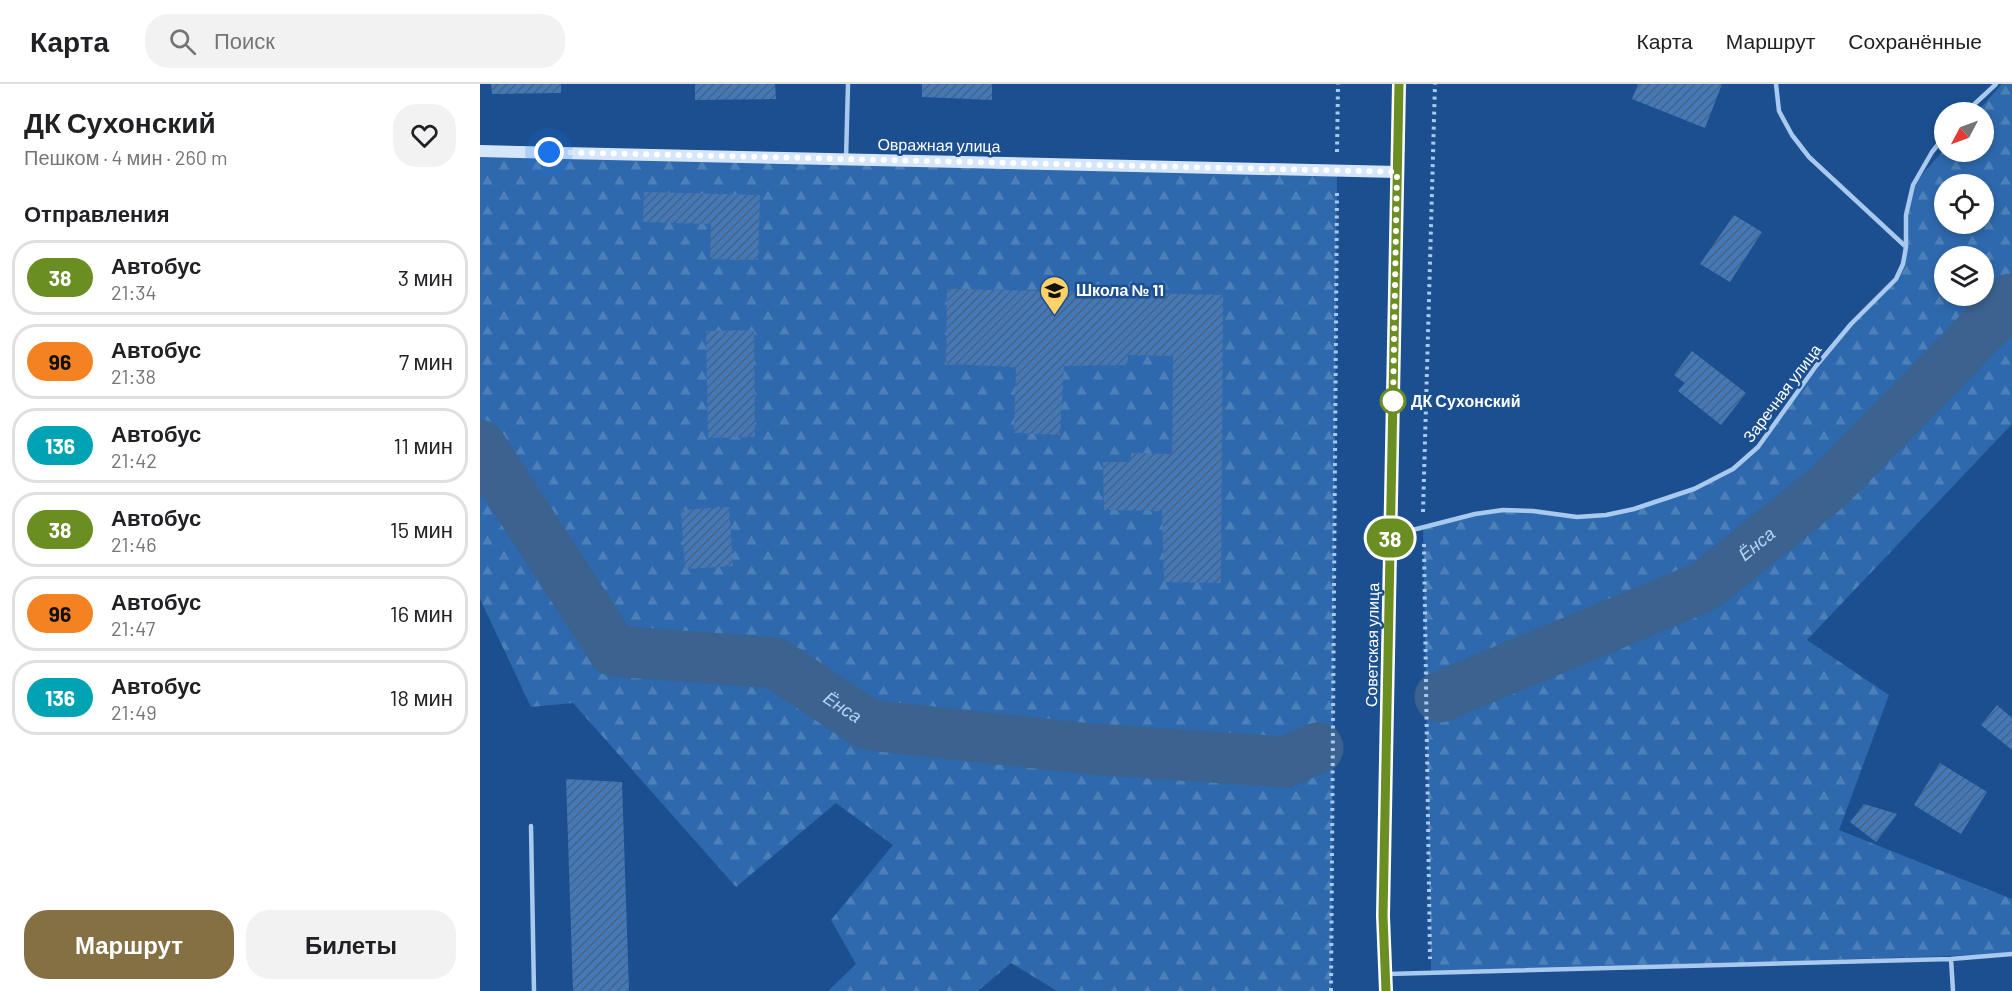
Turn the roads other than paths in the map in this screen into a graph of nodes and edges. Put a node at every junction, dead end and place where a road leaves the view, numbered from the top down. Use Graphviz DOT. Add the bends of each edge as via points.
graph roads {
  1 [pos="848,84"];
  2 [pos="1399,84"];
  3 [pos="1776,84"];
  4 [pos="1996,84"];
  5 [pos="1977,102"];
  6 [pos="1934,150"];
  7 [pos="480,151"];
  8 [pos="846,159"];
  9 [pos="1397,172"];
  10 [pos="1906,247"];
  11 [pos="1390,536"];
  12 [pos="531,826"];
  13 [pos="2012,954"];
  14 [pos="1951,959"];
  15 [pos="1385,974"];
  16 [pos="534,991"];
  17 [pos="1386,991"];
  18 [pos="1953,991"];
  1 -- 8 [label="lane"];
  2 -- 9 [label="main road, Советская улица"];
  3 -- 10 [label="lane" via="1779,111 1809,157"];
  4 -- 5 [label="lane"];
  6 -- 10 [label="lane, Заречная улица" via="1913,185 1906,215"];
  7 -- 8 [label="main road, Овражная улица"];
  8 -- 9 [label="main road, Овражная улица"];
  9 -- 11 [label="main road, Советская улица"];
  10 -- 11 [label="lane, Заречная улица" via="1896,279 1851,324 1758,447 1733,469 1694,489 1606,515 1577,517 1503,510"];
  11 -- 15 [label="main road, Советская улица"];
  12 -- 16 [label="lane"];
  13 -- 14 [label="lane"];
  14 -- 15 [label="lane"];
  14 -- 18 [label="lane"];
  15 -- 17 [label="main road, Советская улица"];
}
